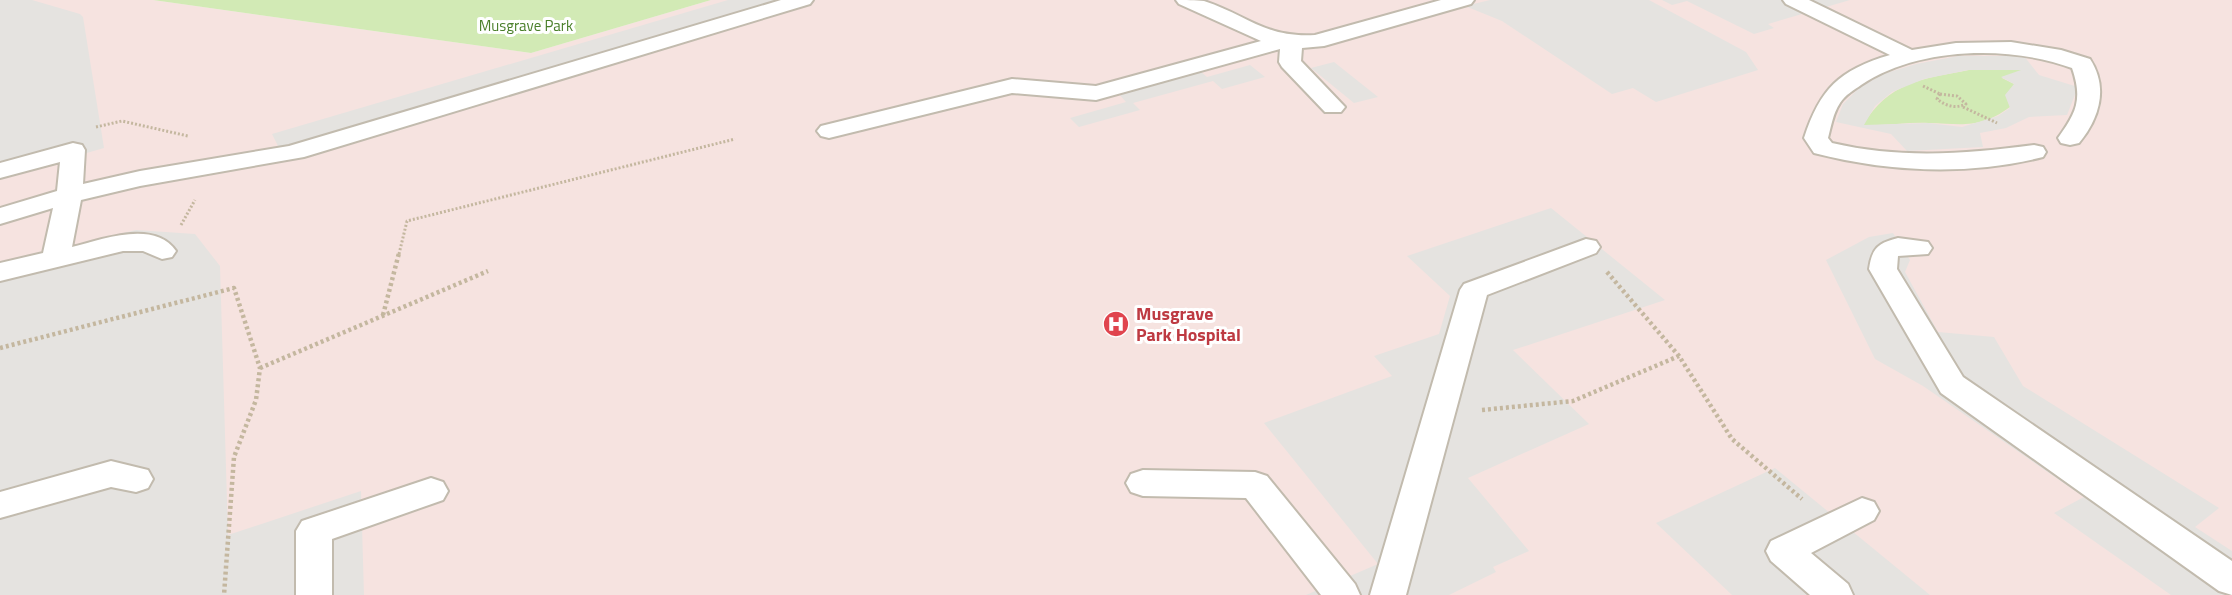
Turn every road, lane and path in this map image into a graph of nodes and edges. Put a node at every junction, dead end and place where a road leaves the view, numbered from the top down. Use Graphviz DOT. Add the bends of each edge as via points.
graph roads {
  1 [pos="803,0"];
  2 [pos="1186,0"];
  3 [pos="1464,0"];
  4 [pos="1793,0"];
  5 [pos="1286,43"];
  6 [pos="1910,57"];
  7 [pos="1334,106"];
  8 [pos="1963,106"];
  9 [pos="2004,126"];
  10 [pos="829,131"];
  11 [pos="2070,138"];
  12 [pos="735,139"];
  13 [pos="2034,152"];
  14 [pos="0,171"];
  15 [pos="69,194"];
  16 [pos="0,216"];
  17 [pos="1586,247"];
  18 [pos="1918,248"];
  19 [pos="162,251"];
  20 [pos="56,258"];
  21 [pos="488,271"];
  22 [pos="0,272"];
  23 [pos="383,315"];
  24 [pos="0,348"];
  25 [pos="1679,356"];
  26 [pos="260,368"];
  27 [pos="1440,414"];
  28 [pos="136,479"];
  29 [pos="1143,483"];
  30 [pos="431,491"];
  31 [pos="0,505"];
  32 [pos="1849,518"];
  33 [pos="2192,550"];
  34 [pos="2232,572"];
  35 [pos="2232,580"];
  36 [pos="224,595"];
  37 [pos="314,595"];
  38 [pos="1342,595"];
  39 [pos="1388,595"];
  40 [pos="1835,595"];
  1 -- 15 [label="lane" via="295,152"];
  2 -- 5 [label="lane"];
  3 -- 5 [label="lane" via="1316,41"];
  4 -- 6 [label="lane"];
  5 -- 7 [label="lane" via="1290,63"];
  5 -- 10 [label="lane" via="1096,93 1079,95 1029,84 1012,86"];
  6 -- 11 [label="lane" via="1996,50 2041,52 2082,64 2088,80 2090,108"];
  6 -- 13 [label="lane" via="1883,64 1831,98 1816,138 1823,148 1889,162 1947,162"];
  8 -- 8 [label="path" via="1965,102 1957,96 1943,94 1937,98 1947,105"];
  8 -- 9 [label="path"];
  12 -- 23 [label="path" via="407,221"];
  14 -- 15 [label="lane" via="73,150"];
  15 -- 16 [label="lane"];
  15 -- 20 [label="lane"];
  17 -- 25 [label="path"];
  17 -- 27 [label="lane" via="1474,290"];
  18 -- 33 [label="lane" via="1898,246 1884,252 1883,269 1952,385"];
  19 -- 20 [label="lane" via="148,243 123,243"];
  20 -- 22 [label="lane"];
  21 -- 23 [label="path"];
  23 -- 26 [label="path"];
  24 -- 26 [label="path" via="234,288"];
  25 -- 27 [label="path" via="1573,401"];
  25 -- 32 [label="path" via="1732,439"];
  26 -- 36 [label="path" via="256,400 234,458"];
  27 -- 39 [label="lane"];
  28 -- 31 [label="lane" via="111,474"];
  29 -- 38 [label="lane" via="1255,485"];
  30 -- 37 [label="lane" via="315,531"];
  32 -- 40 [label="lane" via="1784,551"];
  33 -- 34 [label="lane"];
  33 -- 35 [label="lane"];
}
